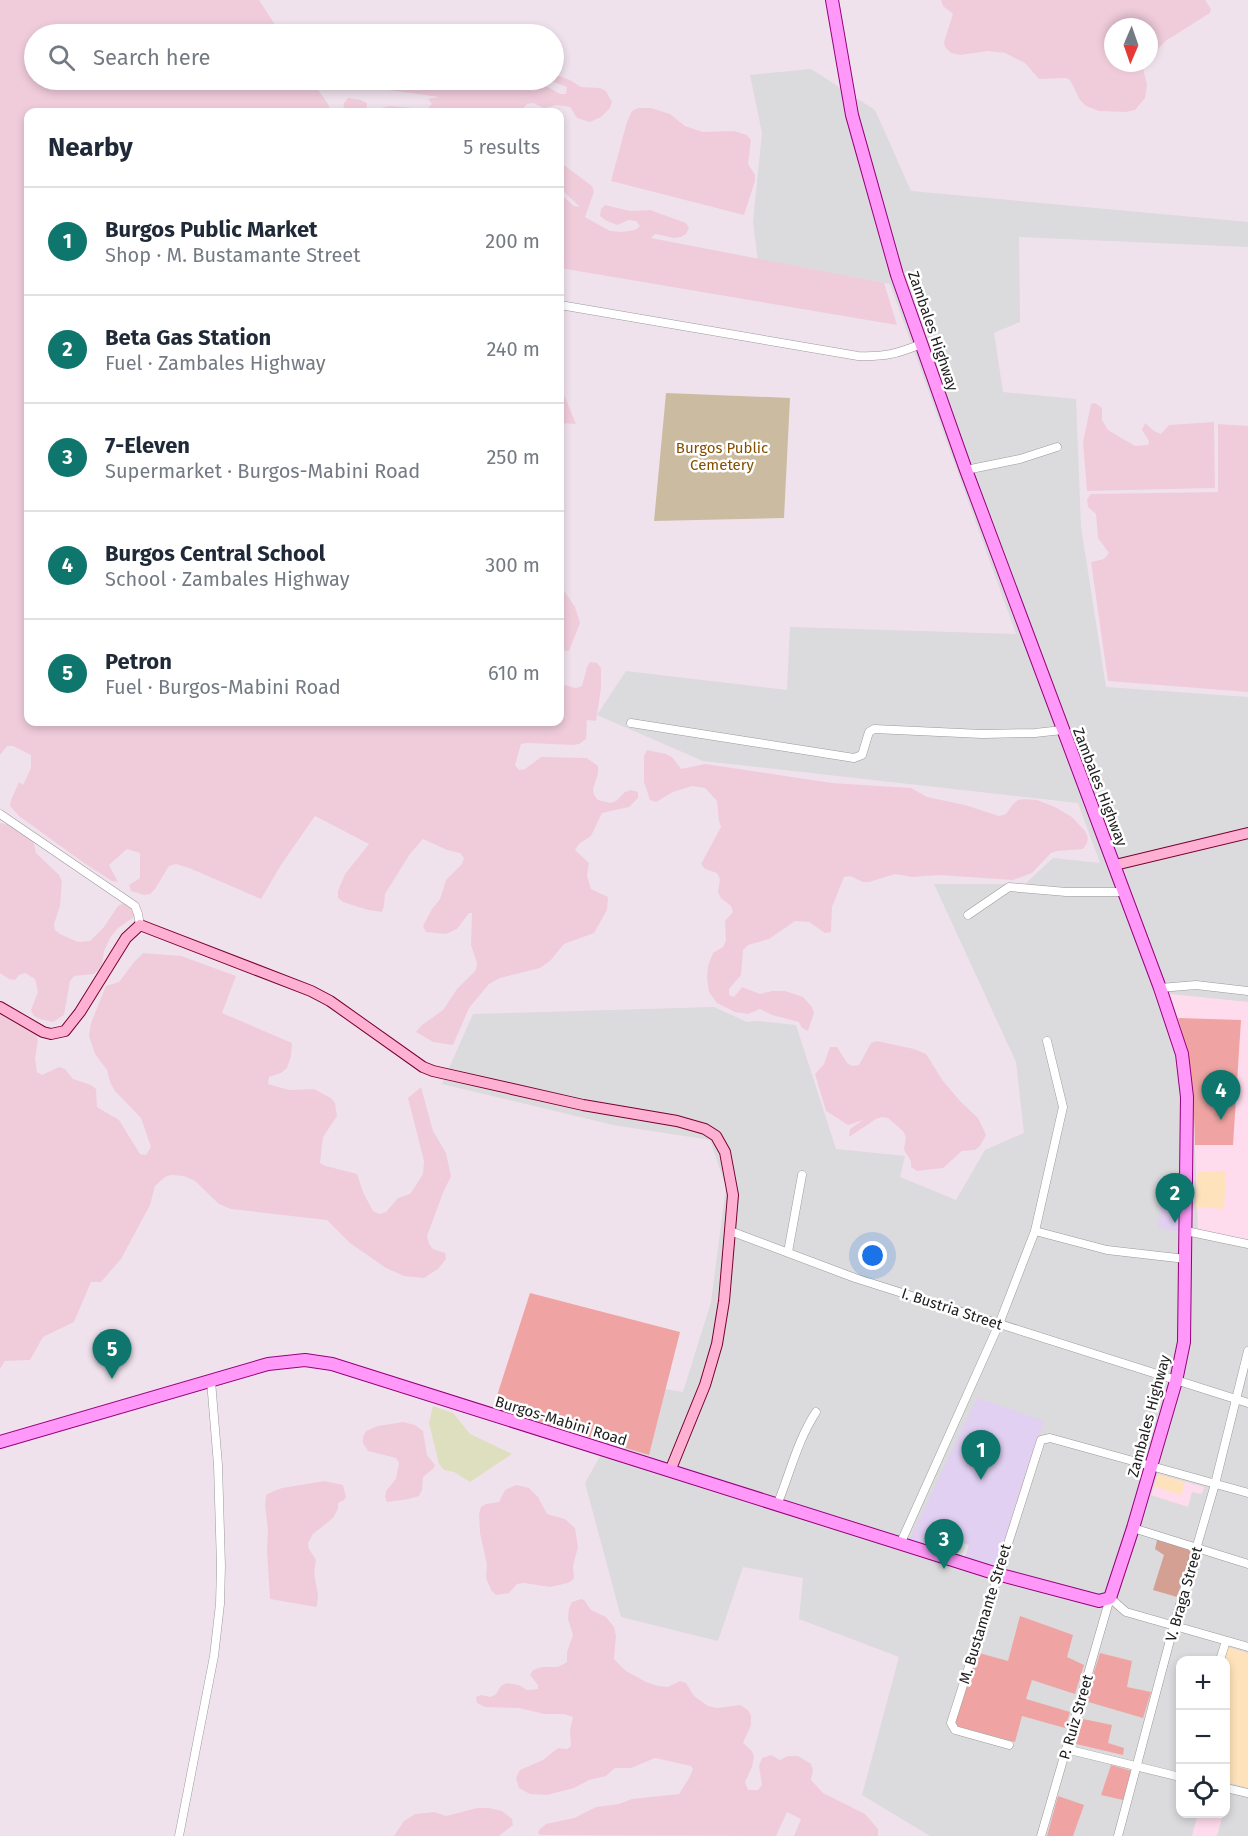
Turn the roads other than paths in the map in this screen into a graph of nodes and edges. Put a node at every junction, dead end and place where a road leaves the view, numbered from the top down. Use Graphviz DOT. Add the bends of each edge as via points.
graph roads {
  1 [pos="832,0"];
  2 [pos="564,306"];
  3 [pos="921,344"];
  4 [pos="1057,447"];
  5 [pos="966,470"];
  6 [pos="631,723"];
  7 [pos="1062,730"];
  8 [pos="0,814"];
  9 [pos="1248,833"];
  10 [pos="1114,866"];
  11 [pos="1124,892"];
  12 [pos="968,915"];
  13 [pos="140,926"];
  14 [pos="1160,988"];
  15 [pos="1248,991"];
  16 [pos="0,1007"];
  17 [pos="1047,1041"];
  18 [pos="802,1174"];
  19 [pos="1186,1230"];
  20 [pos="730,1231"];
  21 [pos="1035,1231"];
  22 [pos="1248,1244"];
  23 [pos="788,1252"];
  24 [pos="1186,1259"];
  25 [pos="999,1324"];
  26 [pos="1248,1351"];
  27 [pos="211,1381"];
  28 [pos="1176,1381"];
  29 [pos="1235,1399"];
  30 [pos="1248,1403"];
  31 [pos="816,1412"];
  32 [pos="0,1442"];
  33 [pos="1151,1466"];
  34 [pos="670,1471"];
  35 [pos="1215,1484"];
  36 [pos="1248,1493"];
  37 [pos="777,1505"];
  38 [pos="1133,1528"];
  39 [pos="901,1542"];
  40 [pos="1197,1548"];
  41 [pos="1248,1564"];
  42 [pos="997,1574"];
  43 [pos="1110,1598"];
  44 [pos="1174,1625"];
  45 [pos="1226,1641"];
  46 [pos="1248,1647"];
  47 [pos="1221,1656"];
  48 [pos="1009,1745"];
  49 [pos="1066,1749"];
  50 [pos="1138,1767"];
  51 [pos="1176,1776"];
  52 [pos="1230,1789"];
  53 [pos="1248,1793"];
  54 [pos="179,1836"];
  55 [pos="1041,1836"];
  56 [pos="1118,1836"];
  1 -- 3 [label="main road, Zambales Highway" via="852,115 897,275"];
  2 -- 3 [label="street" via="858,356 895,354"];
  3 -- 5 [label="main road, Zambales Highway"];
  4 -- 5 [label="street"];
  5 -- 7 [label="main road, Zambales Highway"];
  6 -- 7 [label="street" via="854,758 862,755 869,732 874,729 1012,734"];
  7 -- 10 [label="main road, Zambales Highway"];
  8 -- 13 [label="street" via="135,906"];
  9 -- 10 [label="street"];
  10 -- 11 [label="main road, Zambales Highway"];
  11 -- 12 [label="street" via="1009,887"];
  11 -- 14 [label="main road, Zambales Highway"];
  13 -- 16 [label="street" via="126,938 66,1031 43,1032"];
  13 -- 20 [label="street" via="311,991 433,1071 705,1129 716,1136 725,1152 733,1195"];
  14 -- 15 [label="street" via="1196,986"];
  14 -- 19 [label="main road, Zambales Highway" via="1184,1069 1188,1141"];
  17 -- 21 [label="street" via="1064,1107"];
  18 -- 23 [label="street"];
  19 -- 22 [label="street"];
  19 -- 24 [label="main road, Zambales Highway"];
  20 -- 23 [label="street, I. Bustria Street"];
  20 -- 34 [label="street" via="717,1344"];
  21 -- 24 [label="street" via="1107,1250"];
  21 -- 25 [label="street"];
  23 -- 25 [label="street, I. Bustria Street"];
  24 -- 28 [label="main road, Zambales Highway" via="1184,1342"];
  25 -- 28 [label="street, I. Bustria Street"];
  25 -- 39 [label="street"];
  26 -- 29 [label="street, V. Braga Street"];
  27 -- 32 [label="main road, Burgos-Mabini Road"];
  27 -- 34 [label="main road, Burgos-Mabini Road" via="268,1364 305,1360 332,1364"];
  27 -- 54 [label="street" via="218,1465 220,1604 214,1656"];
  28 -- 29 [label="street, I. Bustria Street"];
  28 -- 33 [label="main road, Zambales Highway"];
  29 -- 30 [label="street, I. Bustria Street"];
  29 -- 35 [label="street, V. Braga Street"];
  31 -- 37 [label="street" via="796,1450"];
  33 -- 35 [label="street"];
  33 -- 38 [label="main road, Zambales Highway"];
  33 -- 42 [label="street, M. Bustamante Street" via="1043,1438"];
  34 -- 37 [label="main road, Burgos-Mabini Road"];
  35 -- 36 [label="street"];
  35 -- 40 [label="street, V. Braga Street"];
  37 -- 39 [label="main road, Burgos-Mabini Road"];
  38 -- 40 [label="street"];
  38 -- 43 [label="main road, Zambales Highway"];
  39 -- 42 [label="main road, Burgos-Mabini Road"];
  40 -- 41 [label="street"];
  40 -- 44 [label="street, V. Braga Street"];
  42 -- 43 [label="main road, Burgos-Mabini Road" via="1099,1601"];
  42 -- 48 [label="street, M. Bustamante Street" via="951,1723 955,1730"];
  43 -- 44 [label="street" via="1126,1612"];
  43 -- 49 [label="street, P. Ruiz Street"];
  44 -- 45 [label="street"];
  44 -- 50 [label="street, V. Braga Street"];
  45 -- 46 [label="street"];
  45 -- 47 [label="street"];
  49 -- 50 [label="street"];
  49 -- 55 [label="street, P. Ruiz Street"];
  50 -- 51 [label="street"];
  50 -- 56 [label="street, V. Braga Street"];
  52 -- 53 [label="street"];
}
